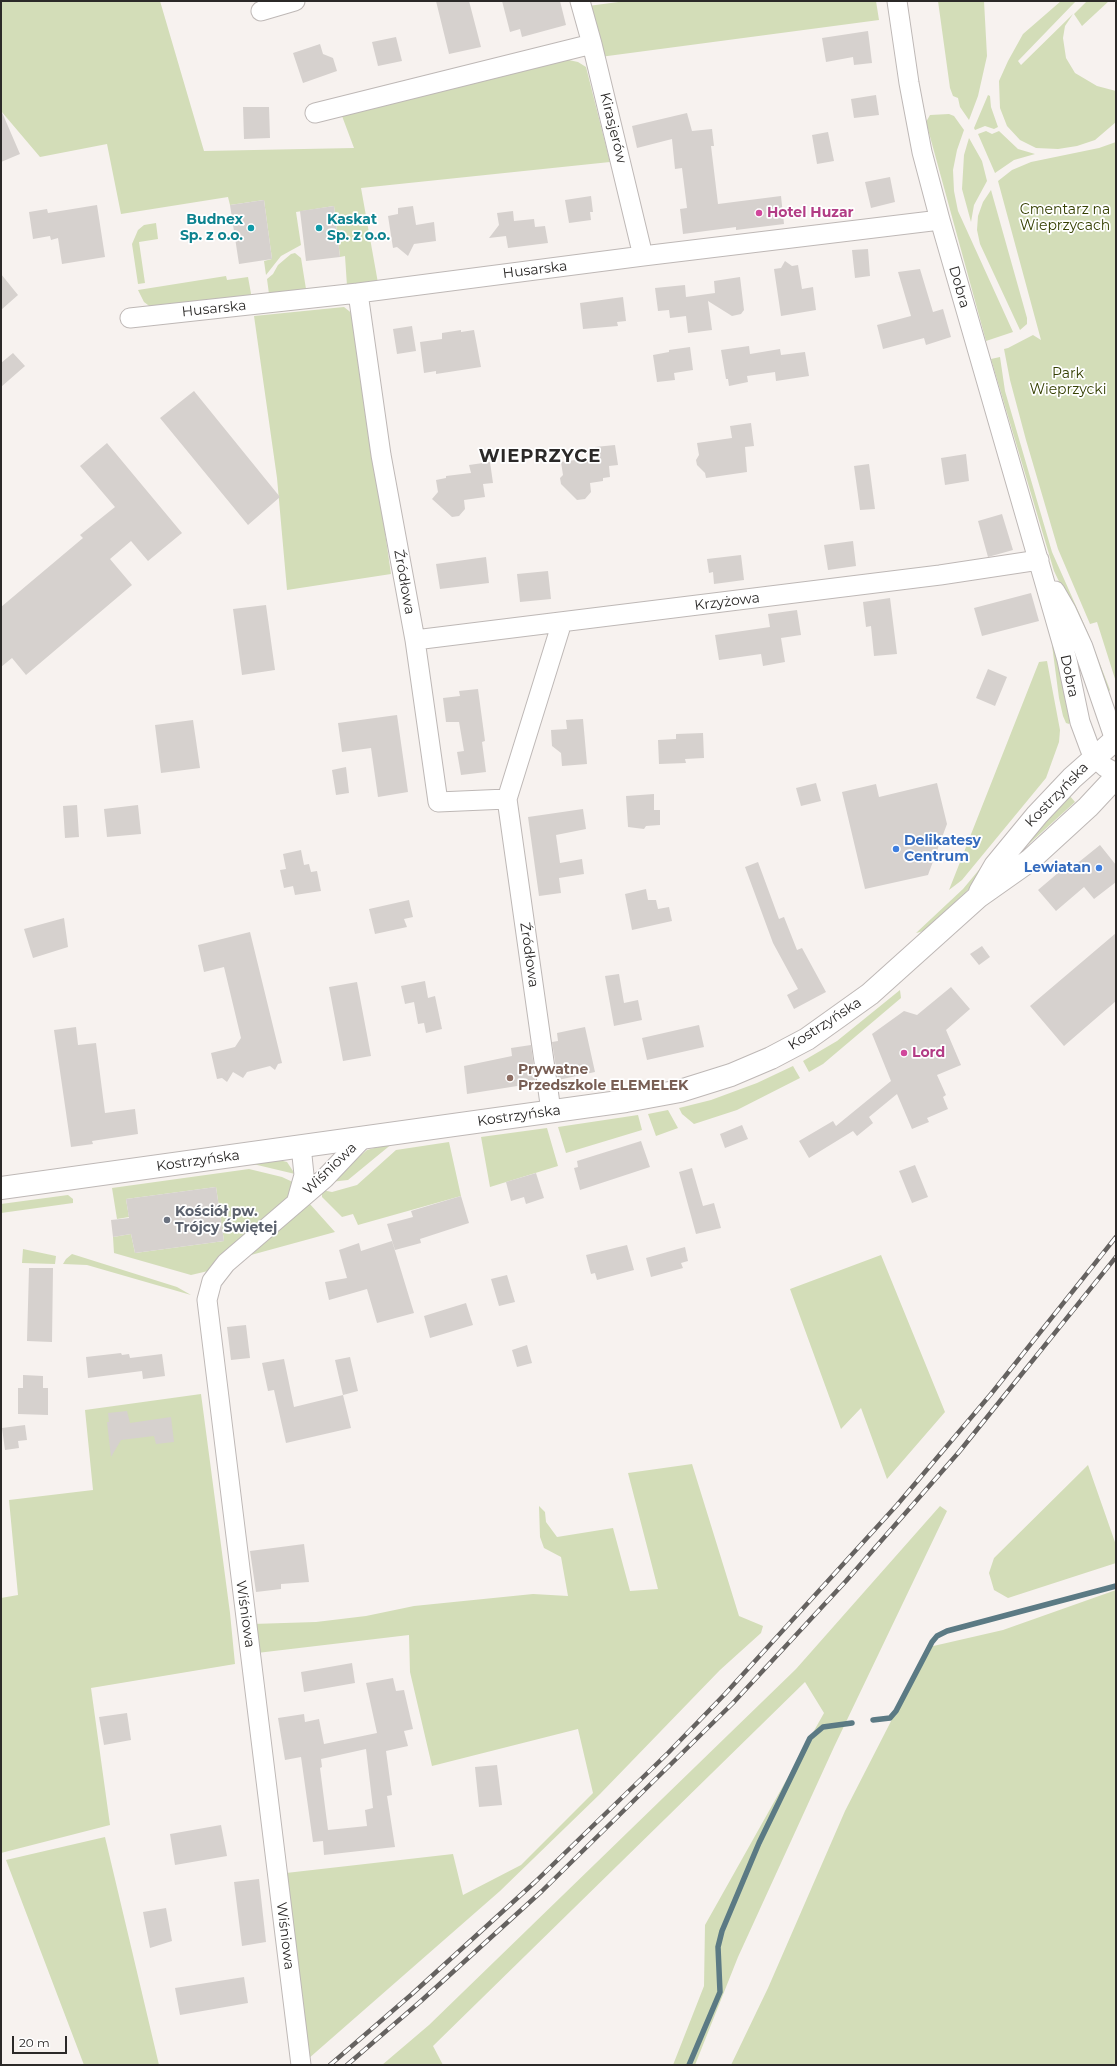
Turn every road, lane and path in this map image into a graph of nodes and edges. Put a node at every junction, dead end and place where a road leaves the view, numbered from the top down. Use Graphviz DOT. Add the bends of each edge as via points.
graph roads {
  1 [pos="294,1"];
  2 [pos="580,1"];
  3 [pos="898,1"];
  4 [pos="261,12"];
  5 [pos="592,44"];
  6 [pos="315,113"];
  7 [pos="940,220"];
  8 [pos="644,256"];
  9 [pos="358,293"];
  10 [pos="130,318"];
  11 [pos="1040,564"];
  12 [pos="562,622"];
  13 [pos="415,640"];
  14 [pos="1116,740"];
  15 [pos="1095,757"];
  16 [pos="1116,773"];
  17 [pos="1116,777"];
  18 [pos="507,799"];
  19 [pos="978,897"];
  20 [pos="550,1111"];
  21 [pos="363,1138"];
  22 [pos="301,1146"];
  23 [pos="1,1188"];
  24 [pos="297,1200"];
  25 [pos="301,2065"];
  1 -- 4 [label="street"];
  2 -- 5 [label="street, Kirasjerów"];
  3 -- 7 [label="street, Dobra" via="914,113"];
  5 -- 6 [label="street"];
  5 -- 8 [label="street, Kirasjerów"];
  7 -- 8 [label="street, Husarska"];
  7 -- 11 [label="street, Dobra"];
  8 -- 9 [label="street, Husarska"];
  9 -- 10 [label="street, Husarska"];
  9 -- 13 [label="street, Źródłowa" via="381,455"];
  11 -- 12 [label="street, Krzyżowa"];
  11 -- 14 [label="street, Dobra" via="1083,647"];
  11 -- 15 [label="street, Dobra" via="1067,660 1080,722"];
  12 -- 13 [label="street, Krzyżowa"];
  12 -- 18 [label="street, Źródłowa"];
  13 -- 18 [label="street, Źródłowa" via="438,802"];
  14 -- 15 [label="main road, Kostrzyńska"];
  15 -- 16 [label="street, Dobra"];
  15 -- 19 [label="main road, Kostrzyńska" via="1053,796 1026,827 994,866"];
  17 -- 19 [label="main road, Kostrzyńska" via="1088,807 1029,861"];
  18 -- 20 [label="street, Źródłowa"];
  19 -- 20 [label="main road, Kostrzyńska" via="870,994 807,1039 771,1058 731,1075 680,1091"];
  20 -- 21 [label="main road, Kostrzyńska"];
  21 -- 22 [label="main road, Kostrzyńska"];
  21 -- 24 [label="street, Wiśniowa" via="325,1178"];
  22 -- 23 [label="main road, Kostrzyńska"];
  22 -- 24 [label="street, Wiśniowa" via="304,1175"];
  24 -- 25 [label="street, Wiśniowa" via="218,1272 209,1290 207,1310"];
}
